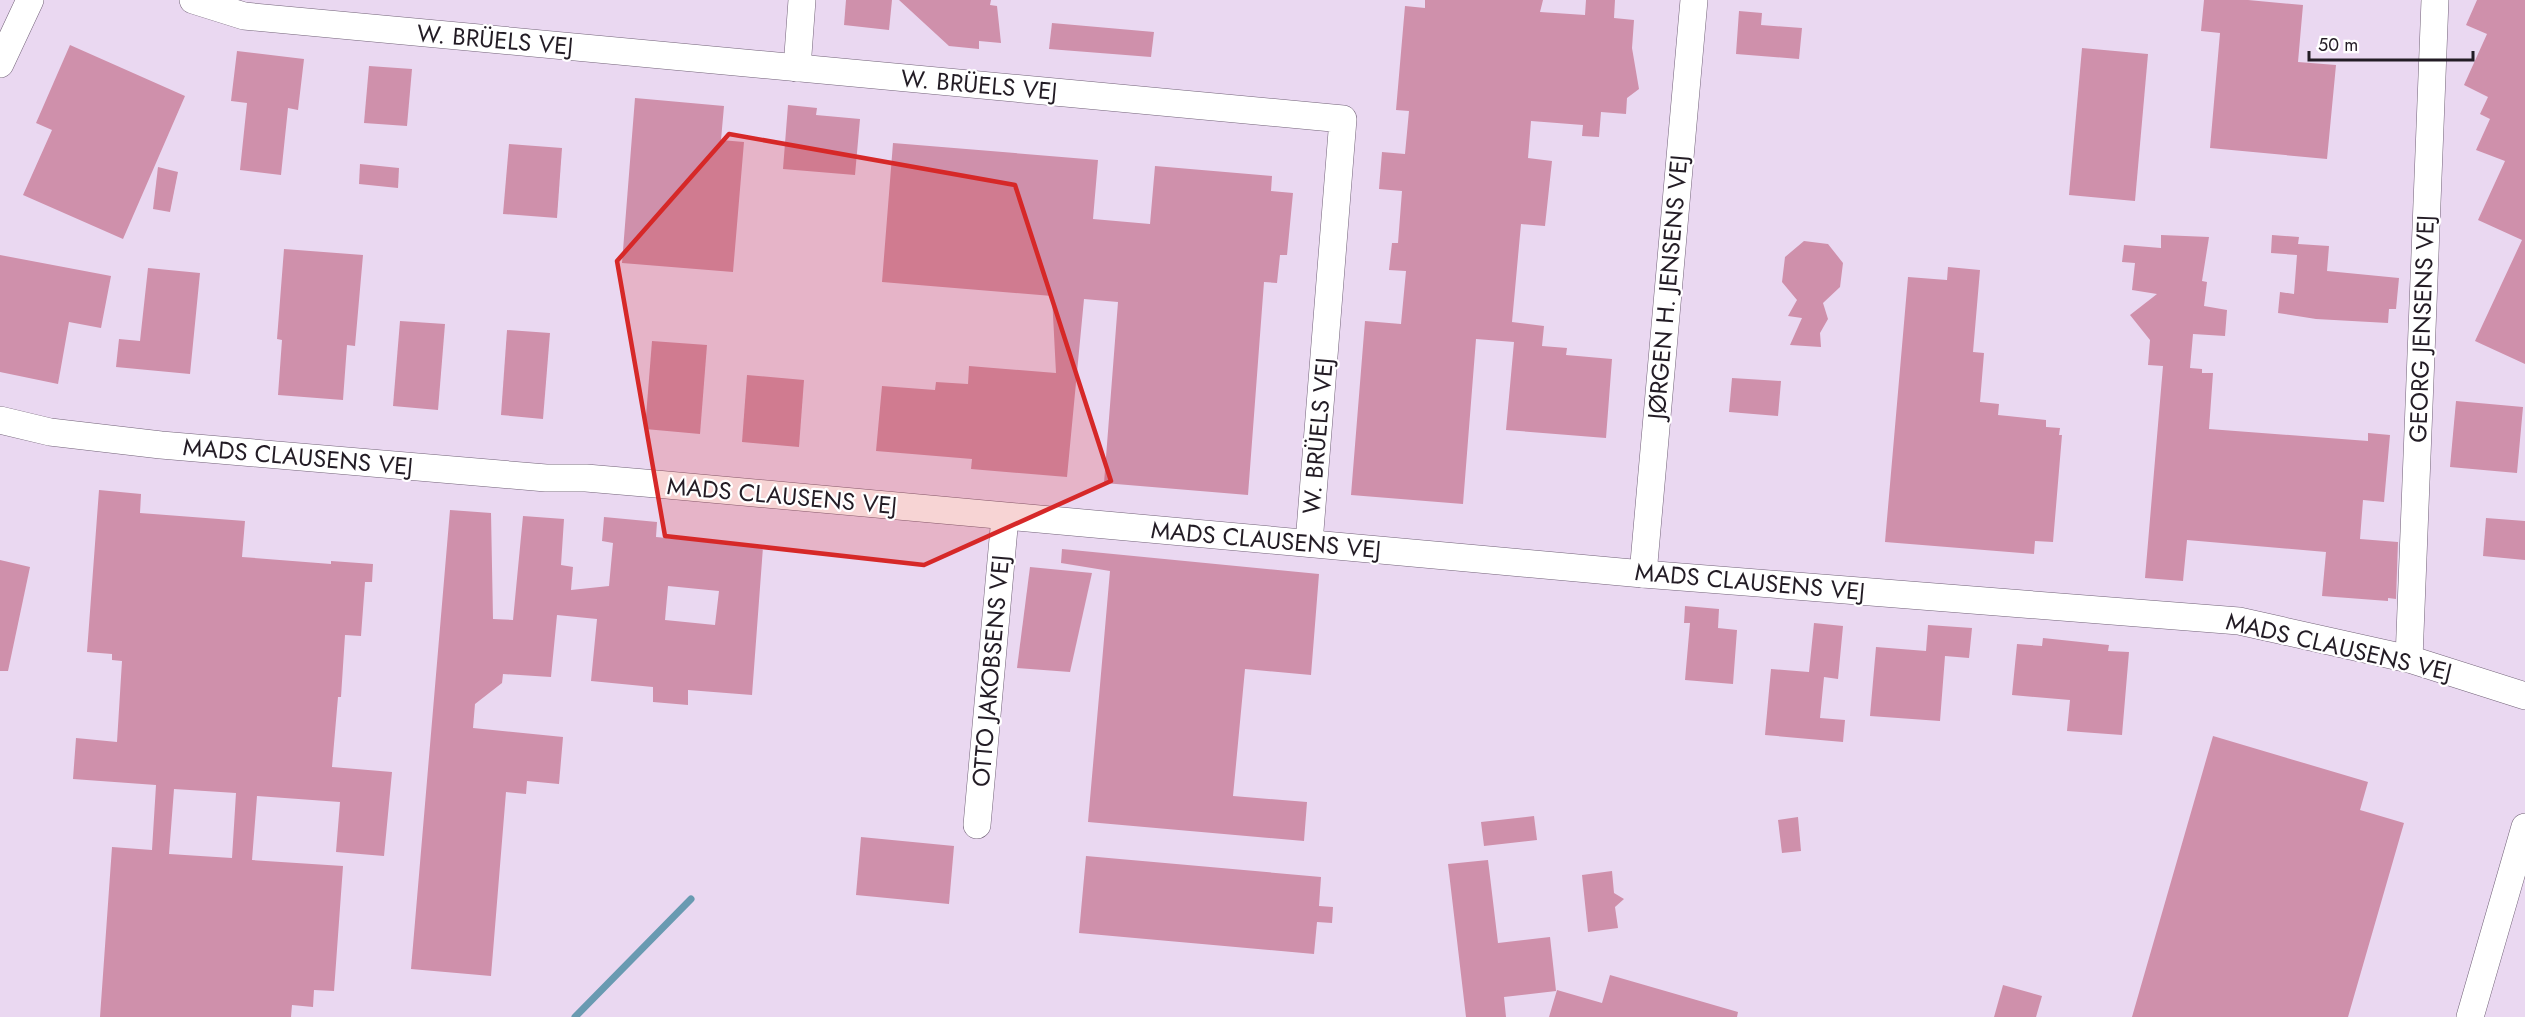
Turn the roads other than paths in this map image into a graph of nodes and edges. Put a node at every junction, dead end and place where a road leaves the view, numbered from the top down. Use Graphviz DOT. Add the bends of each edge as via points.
graph roads {
  1 [pos="30,0"];
  2 [pos="193,0"];
  3 [pos="802,0"];
  4 [pos="1694,0"];
  5 [pos="2435,0"];
  6 [pos="0,64"];
  7 [pos="796,68"];
  8 [pos="0,420"];
  9 [pos="1005,517"];
  10 [pos="1309,543"];
  11 [pos="1643,574"];
  12 [pos="2409,659"];
  13 [pos="2525,696"];
  14 [pos="977,825"];
  15 [pos="2525,827"];
  16 [pos="2470,1017"];
  1 -- 6 [label="street"];
  2 -- 7 [label="street, W. BRÜELS VEJ" via="244,16"];
  3 -- 7 [label="street"];
  4 -- 11 [label="street, JØRGEN H. JENSENS VEJ"];
  5 -- 12 [label="street, GEORG JENSENS VEJ"];
  7 -- 10 [label="street, W. BRÜELS VEJ" via="1343,119"];
  8 -- 9 [label="street, MADS CLAUSENS VEJ" via="50,432 161,445 546,478 586,478"];
  9 -- 10 [label="street, MADS CLAUSENS VEJ"];
  9 -- 14 [label="street, OTTO JAKOBSENS VEJ"];
  10 -- 11 [label="street, MADS CLAUSENS VEJ"];
  11 -- 12 [label="street, MADS CLAUSENS VEJ" via="2239,621"];
  12 -- 13 [label="street, MADS CLAUSENS VEJ"];
  15 -- 16 [label="street"];
}
